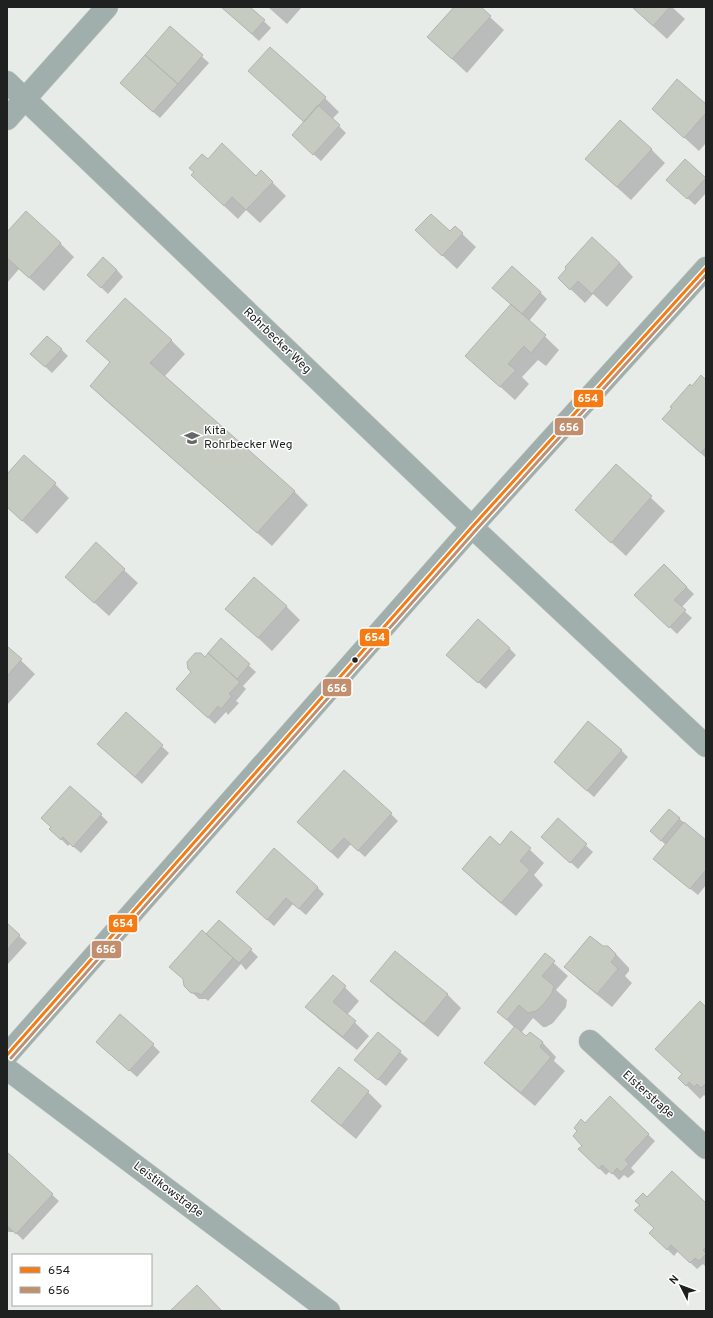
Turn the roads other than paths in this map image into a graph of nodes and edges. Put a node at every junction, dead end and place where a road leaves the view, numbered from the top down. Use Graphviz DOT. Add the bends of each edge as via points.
graph roads {
  1 [pos="107,7"];
  2 [pos="7,82"];
  3 [pos="25,99"];
  4 [pos="7,119"];
  5 [pos="706,268"];
  6 [pos="472,527"];
  7 [pos="706,746"];
  8 [pos="590,1041"];
  9 [pos="7,1055"];
  10 [pos="7,1069"];
  11 [pos="706,1148"];
  12 [pos="329,1311"];
  1 -- 3 [label="street"];
  2 -- 3 [label="street, Rohrbecker Weg"];
  3 -- 4 [label="street"];
  3 -- 6 [label="street, Rohrbecker Weg"];
  5 -- 6 [label="street"];
  6 -- 7 [label="street, Rohrbecker Weg"];
  6 -- 9 [label="street"];
  8 -- 11 [label="street, Elsterstraße"];
  10 -- 12 [label="street, Leistikowstraße"];
}
